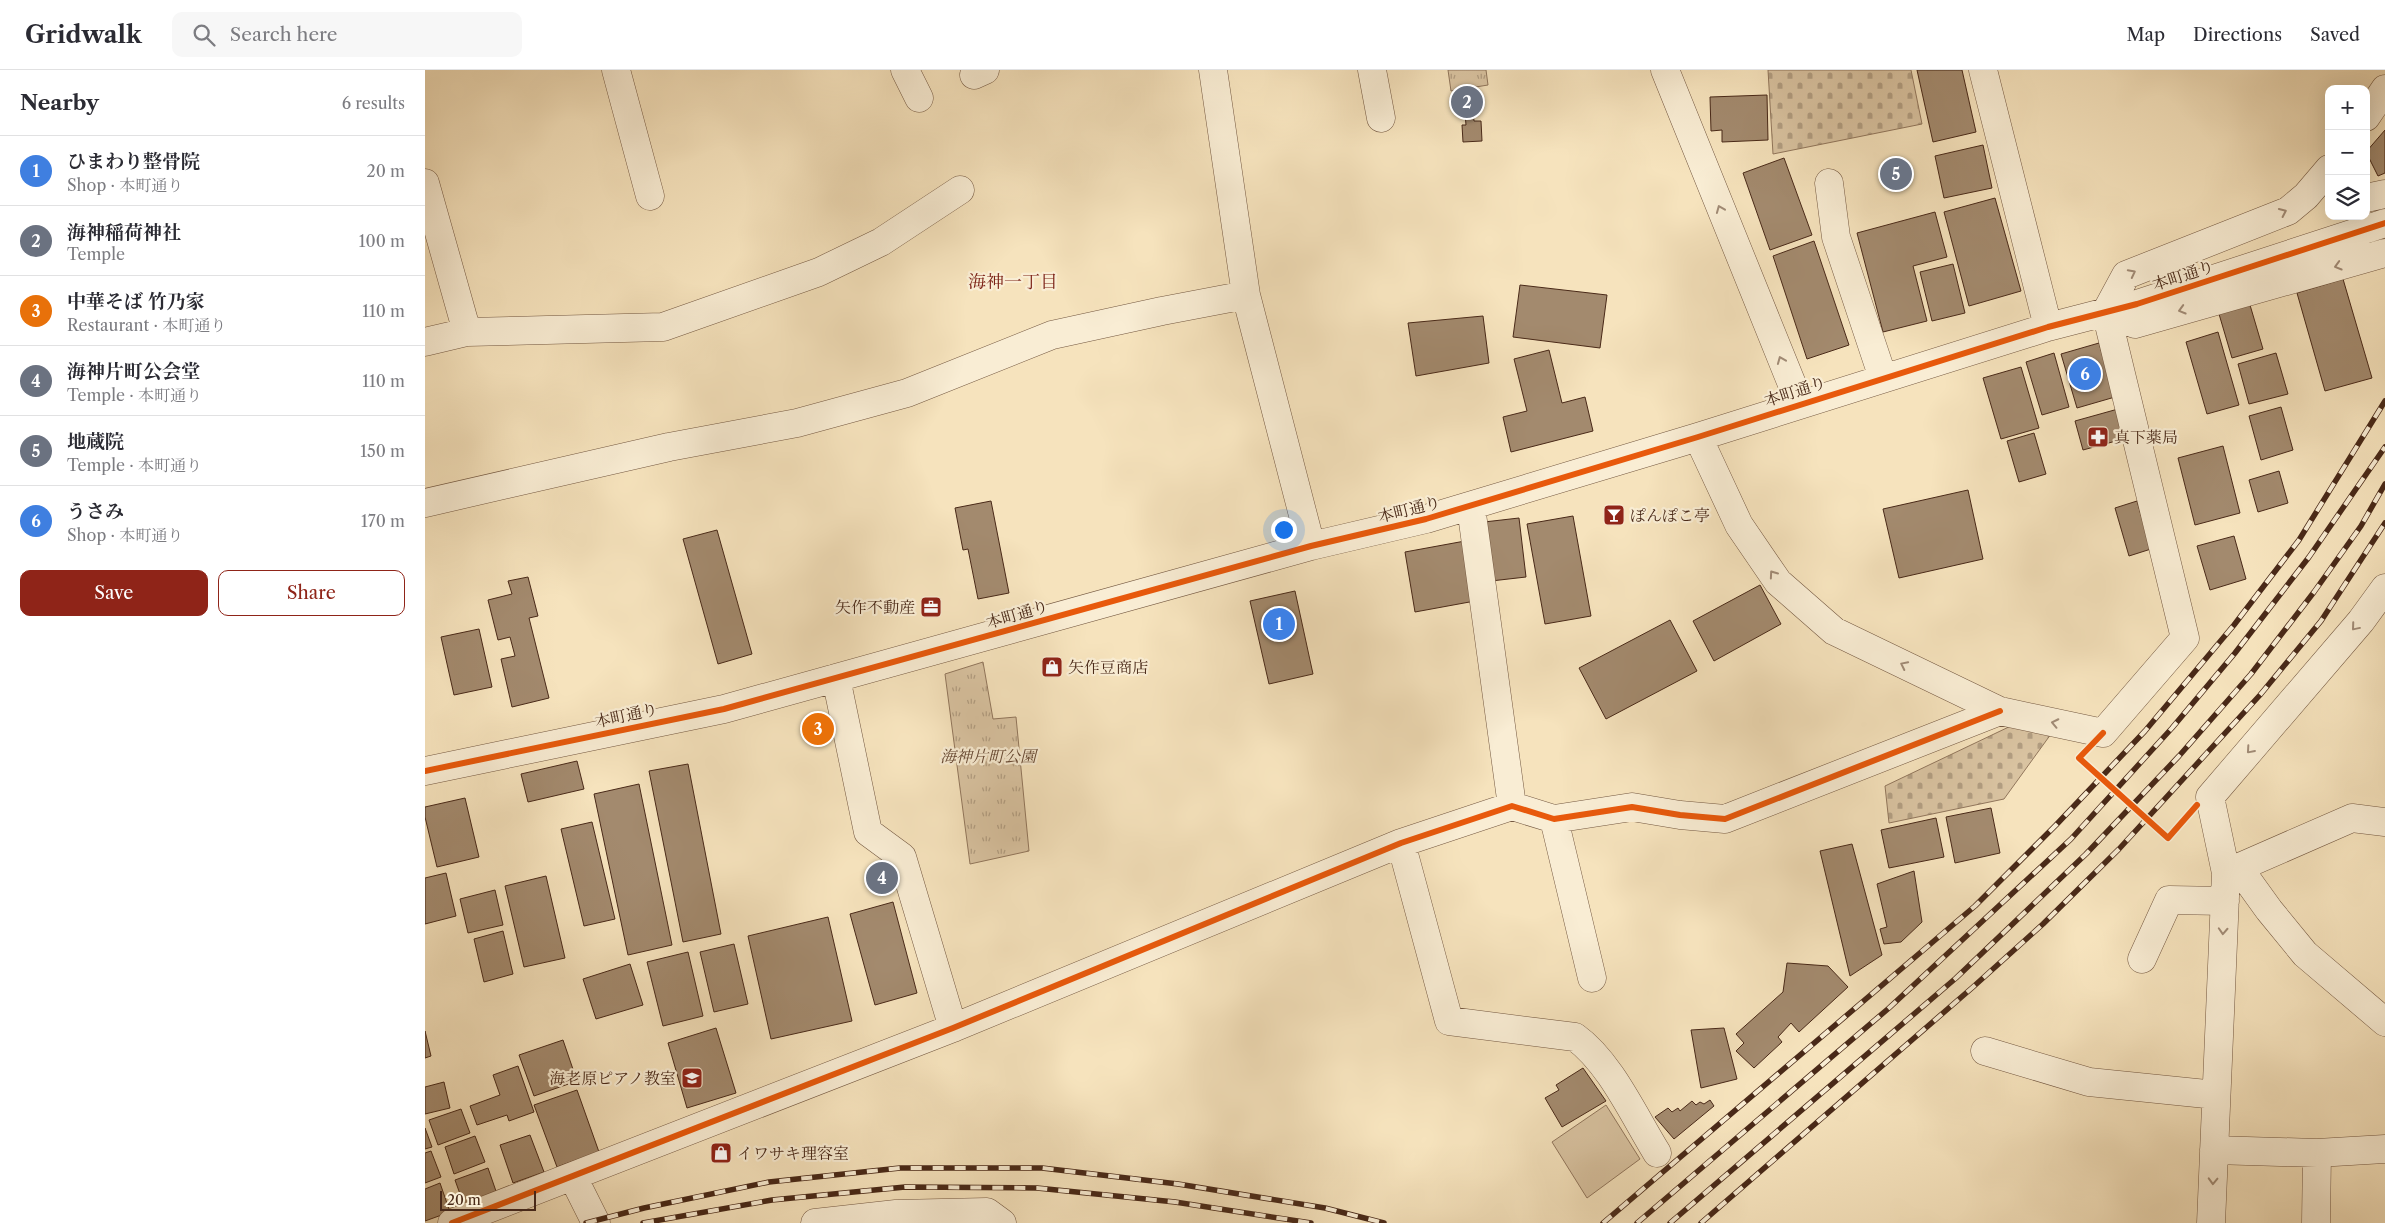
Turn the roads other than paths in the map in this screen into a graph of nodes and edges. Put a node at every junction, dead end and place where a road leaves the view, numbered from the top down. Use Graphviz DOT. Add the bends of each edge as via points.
graph roads {
  1 [pos="616,70"];
  2 [pos="905,70"];
  3 [pos="1213,70"];
  4 [pos="1372,70"];
  5 [pos="1665,70"];
  6 [pos="1983,70"];
  7 [pos="2385,89"];
  8 [pos="919,98"];
  9 [pos="2370,110"];
  10 [pos="1381,118"];
  11 [pos="2327,175"];
  12 [pos="425,183"];
  13 [pos="1829,183"];
  14 [pos="960,190"];
  15 [pos="2385,194"];
  16 [pos="650,196"];
  17 [pos="2370,197"];
  18 [pos="2317,198"];
  19 [pos="2385,223"];
  20 [pos="2385,253"];
  21 [pos="1245,295"];
  22 [pos="2106,312"];
  23 [pos="2048,327"];
  24 [pos="467,332"];
  25 [pos="425,342"];
  26 [pos="1883,378"];
  27 [pos="1801,404"];
  28 [pos="1698,437"];
  29 [pos="425,503"];
  30 [pos="1471,507"];
  31 [pos="1311,546"];
  32 [pos="2384,592"];
  33 [pos="836,678"];
  34 [pos="2000,711"];
  35 [pos="425,771"];
  36 [pos="1512,806"];
  37 [pos="1554,819"];
  38 [pos="2385,822"];
  39 [pos="1401,843"];
  40 [pos="2232,870"];
  41 [pos="2225,901"];
  42 [pos="2142,959"];
  43 [pos="1592,978"];
  44 [pos="2385,1022"];
  45 [pos="953,1028"];
  46 [pos="1985,1051"];
  47 [pos="2216,1095"];
  48 [pos="2385,1149"];
  49 [pos="2214,1150"];
  50 [pos="1657,1153"];
  51 [pos="2317,1153"];
  52 [pos="573,1177"];
  53 [pos="452,1223"];
  54 [pos="597,1223"];
  55 [pos="815,1223"];
  56 [pos="1002,1223"];
  57 [pos="2211,1223"];
  58 [pos="2316,1223"];
  1 -- 16 [label="street"];
  2 -- 8 [label="street"];
  3 -- 21 [label="street"];
  4 -- 10 [label="street"];
  27 -- 5 [label="street, one-way"];
  6 -- 23 [label="street"];
  7 -- 9 [label="street"];
  11 -- 18 [label="street"];
  12 -- 24 [label="street"];
  13 -- 26 [label="street" via="1836,237"];
  14 -- 24 [label="street" via="881,242 819,272 663,328"];
  15 -- 17 [label="street"];
  22 -- 18 [label="street, one-way" via="2126,275"];
  19 -- 22 [label="street, 本町通り"];
  20 -- 22 [label="street, one-way" via="2135,324"];
  21 -- 29 [label="street" via="1052,335 907,393 797,423 669,447"];
  21 -- 31 [label="street"];
  22 -- 23 [label="street, 本町通り"];
  22 -- 34 [label="street, one-way" via="2185,638 2103,733"];
  23 -- 26 [label="street, 本町通り"];
  24 -- 25 [label="street"];
  26 -- 27 [label="street, 本町通り"];
  27 -- 28 [label="street, 本町通り"];
  28 -- 30 [label="street, 本町通り"];
  34 -- 28 [label="street, one-way" via="1834,631 1778,582 1739,525"];
  30 -- 31 [label="street, 本町通り"];
  30 -- 36 [label="street"];
  31 -- 33 [label="street, 本町通り"];
  32 -- 40 [label="street, one-way" via="2210,797"];
  33 -- 35 [label="street, 本町通り" via="724,709"];
  33 -- 45 [label="street" via="868,832 902,857"];
  34 -- 37 [label="street" via="1725,819 1632,807"];
  36 -- 37 [label="street"];
  36 -- 39 [label="street"];
  37 -- 43 [label="street"];
  38 -- 40 [label="street" via="2352,818"];
  39 -- 45 [label="street"];
  39 -- 50 [label="street" via="1449,1021 1575,1037 1603,1064"];
  40 -- 41 [label="street"];
  40 -- 44 [label="street" via="2305,954"];
  41 -- 42 [label="street" via="2169,900"];
  41 -- 47 [label="street, one-way"];
  45 -- 52 [label="street"];
  46 -- 47 [label="street" via="2089,1082"];
  47 -- 49 [label="street"];
  48 -- 51 [label="street"];
  49 -- 51 [label="street"];
  49 -- 57 [label="street, one-way"];
  51 -- 58 [label="street"];
  52 -- 53 [label="street"];
  52 -- 54 [label="street"];
  55 -- 56 [label="street" via="896,1214 987,1212"];
}
